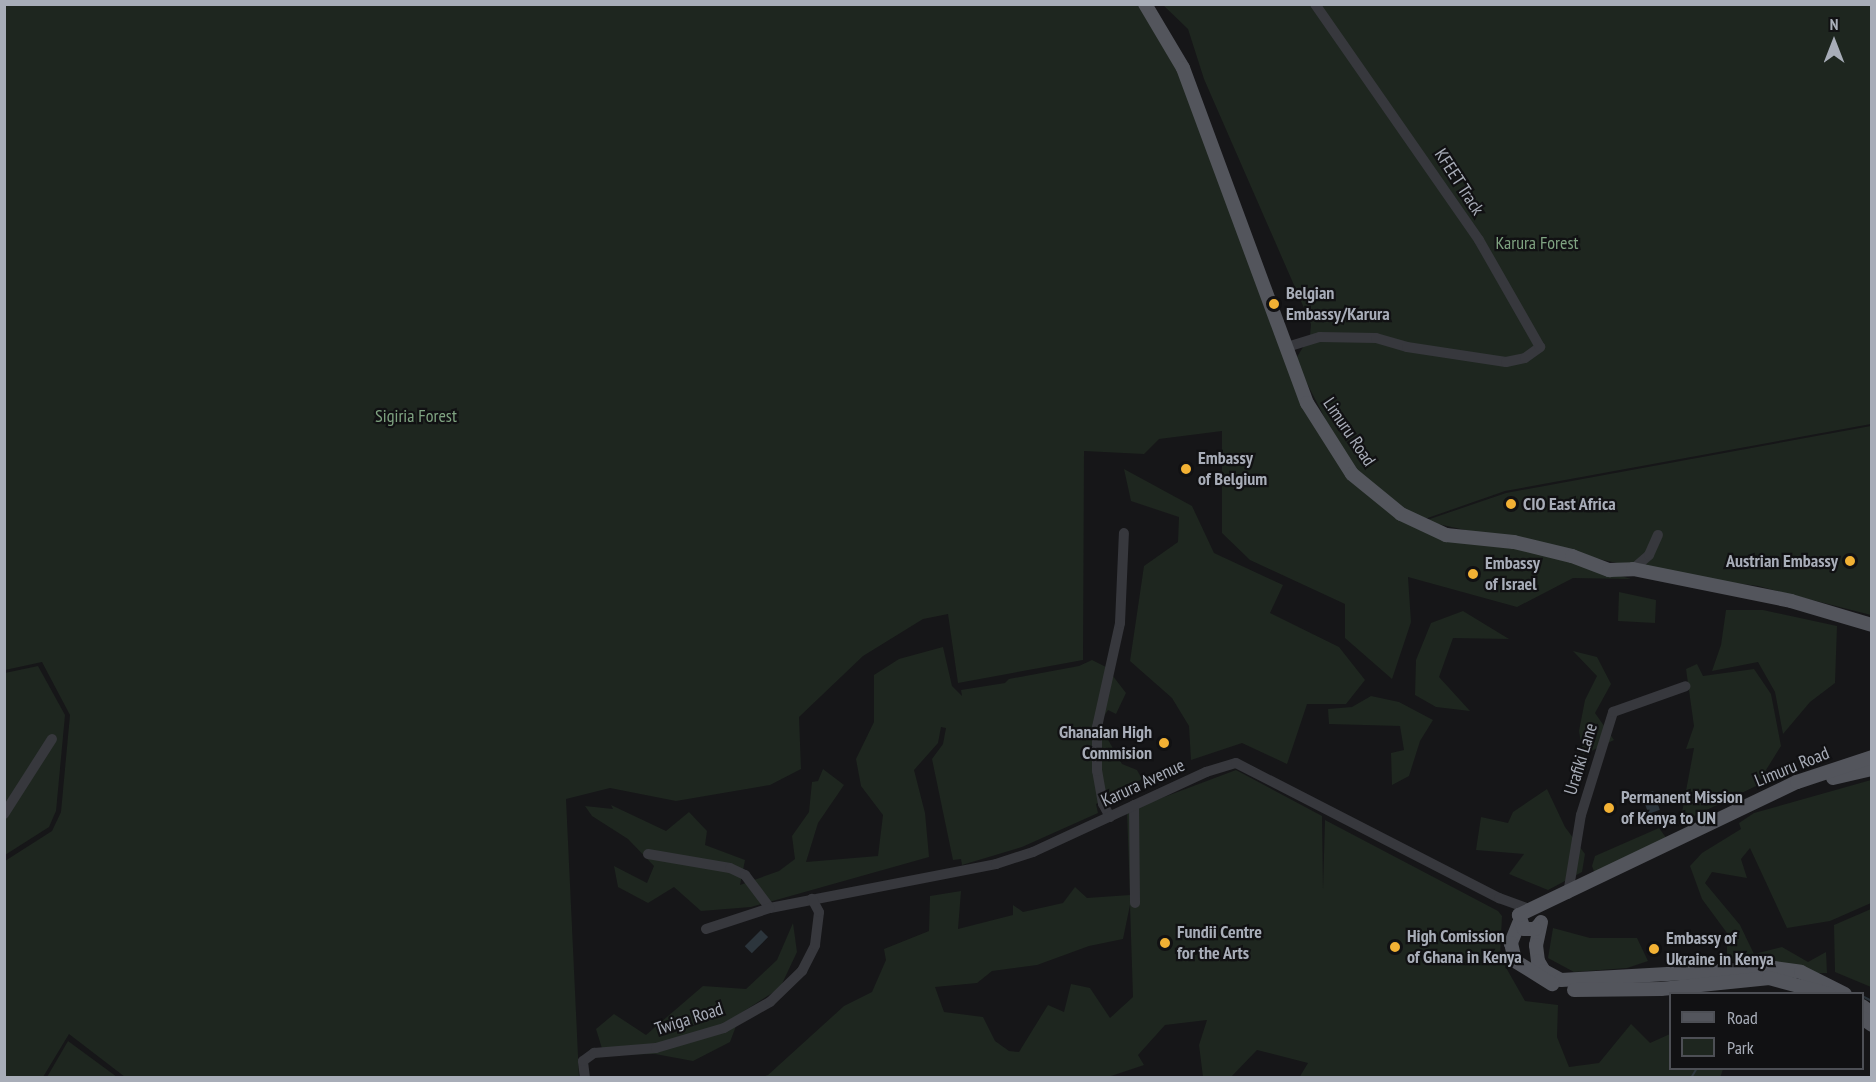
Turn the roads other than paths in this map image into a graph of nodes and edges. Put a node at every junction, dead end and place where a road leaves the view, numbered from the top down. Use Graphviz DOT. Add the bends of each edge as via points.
graph roads {
  1 [pos="1145,4"];
  2 [pos="1315,4"];
  3 [pos="1287,347"];
  4 [pos="1124,533"];
  5 [pos="1658,535"];
  6 [pos="1633,568"];
  7 [pos="1872,625"];
  8 [pos="1686,686"];
  9 [pos="52,739"];
  10 [pos="1872,757"];
  11 [pos="1872,769"];
  12 [pos="1134,805"];
  13 [pos="4,814"];
  14 [pos="1110,817"];
  15 [pos="648,854"];
  16 [pos="1568,894"];
  17 [pos="812,899"];
  18 [pos="1135,903"];
  19 [pos="774,908"];
  20 [pos="1530,917"];
  21 [pos="706,929"];
  22 [pos="1825,992"];
  23 [pos="1843,992"];
  24 [pos="585,1077"];
  1 -- 3 [label="main road, Limuru Road" via="1183,68"];
  2 -- 3 [label="street, KFEET Track" via="1479,240 1540,347 1525,358 1506,362 1407,347 1376,338 1320,337"];
  3 -- 6 [label="main road, Limuru Road" via="1307,403 1352,474 1401,514 1446,535 1514,542 1609,570"];
  4 -- 14 [label="street" via="1120,623 1097,727 1097,771 1103,804"];
  5 -- 6 [label="street" via="1649,555"];
  6 -- 7 [label="main road, Limuru Road" via="1791,601"];
  8 -- 16 [label="street, Urafiki Lane" via="1613,712 1581,815"];
  9 -- 13 [label="street"];
  10 -- 16 [label="main road, Limuru Road" via="1805,779 1731,812"];
  11 -- 20 [label="main road, Limuru Road" via="1816,783 1720,821"];
  12 -- 14 [label="street, Karura Avenue"];
  12 -- 18 [label="street"];
  12 -- 20 [label="street, Karura Avenue" via="1206,772 1242,763"];
  14 -- 17 [label="street, Karura Avenue" via="1033,852 996,864"];
  15 -- 19 [label="street" via="730,868 745,875"];
  16 -- 20 [label="main road, Limuru Road"];
  17 -- 19 [label="street, Karura Avenue"];
  17 -- 24 [label="street, Twiga Road" via="819,912 815,945 802,970 770,1002 724,1029 656,1048 594,1053 583,1061"];
  19 -- 21 [label="street, Karura Avenue"];
  20 -- 22 [label="main road" via="1511,943 1515,961 1530,973 1563,987 1644,989 1769,978"];
  20 -- 23 [label="main road" via="1538,961 1544,970 1561,980 1781,968 1813,977"];
}
